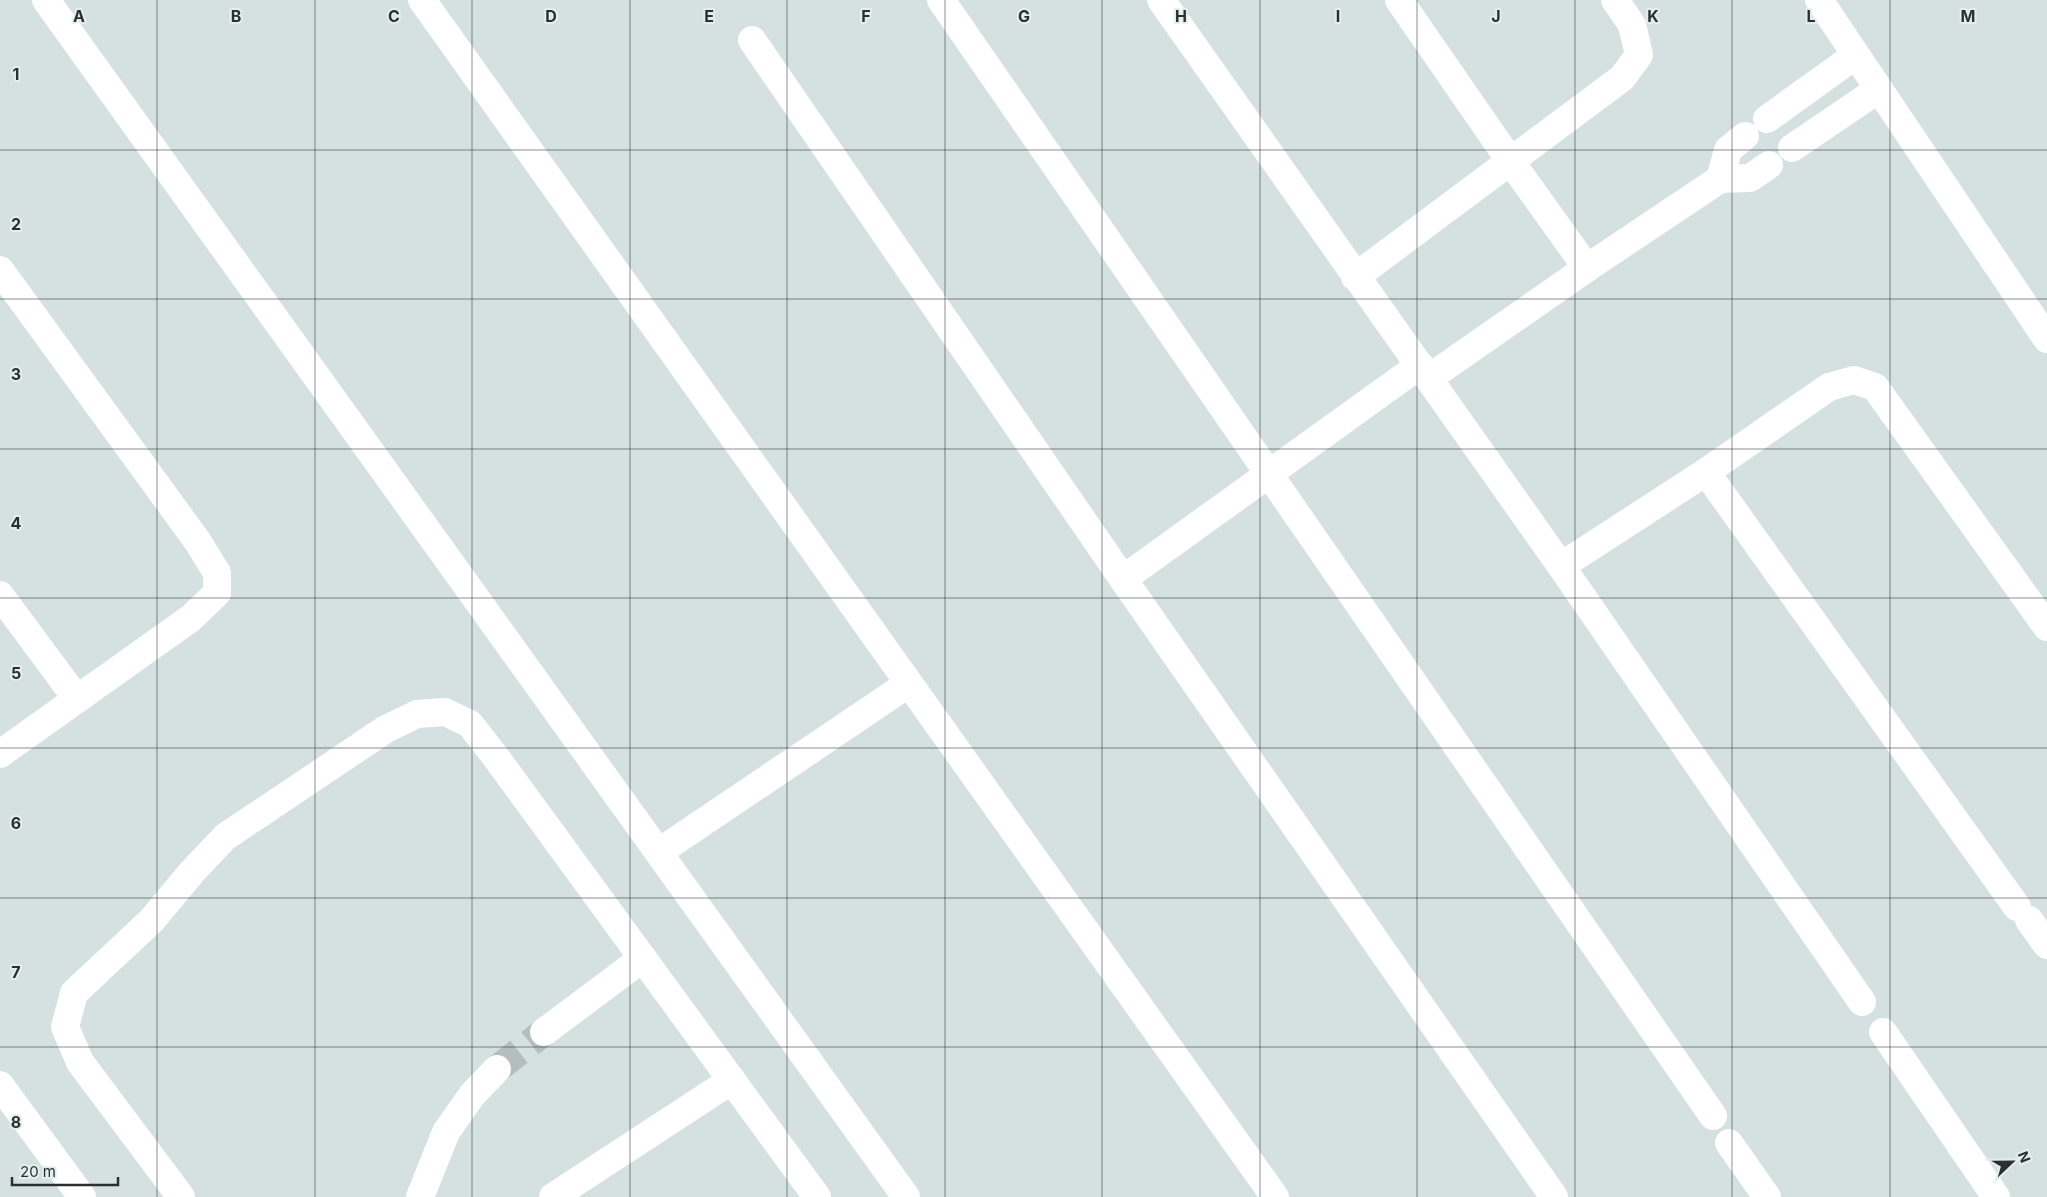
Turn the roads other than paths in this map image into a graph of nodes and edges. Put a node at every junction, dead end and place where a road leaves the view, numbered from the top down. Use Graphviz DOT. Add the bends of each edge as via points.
graph roads {
  1 [pos="46,0"];
  2 [pos="422,0"];
  3 [pos="942,0"];
  4 [pos="1161,0"];
  5 [pos="1399,0"];
  6 [pos="1615,0"];
  7 [pos="1818,0"];
  8 [pos="752,40"];
  9 [pos="1856,55"];
  10 [pos="1879,88"];
  11 [pos="1767,119"];
  12 [pos="1745,136"];
  13 [pos="1792,148"];
  14 [pos="1511,162"];
  15 [pos="1769,166"];
  16 [pos="1720,179"];
  17 [pos="1587,268"];
  18 [pos="0,270"];
  19 [pos="1355,277"];
  20 [pos="2047,339"];
  21 [pos="1424,371"];
  22 [pos="1706,472"];
  23 [pos="1269,474"];
  24 [pos="1561,566"];
  25 [pos="1123,578"];
  26 [pos="0,595"];
  27 [pos="2047,627"];
  28 [pos="908,684"];
  29 [pos="77,699"];
  30 [pos="0,754"];
  31 [pos="659,852"];
  32 [pos="2047,945"];
  33 [pos="643,958"];
  34 [pos="1862,1002"];
  35 [pos="544,1032"];
  36 [pos="1883,1032"];
  37 [pos="497,1069"];
  38 [pos="732,1080"];
  39 [pos="0,1086"];
  40 [pos="1713,1116"];
  41 [pos="1729,1144"];
  42 [pos="82,1197"];
  43 [pos="181,1197"];
  44 [pos="420,1197"];
  45 [pos="553,1197"];
  46 [pos="817,1197"];
  47 [pos="906,1197"];
  48 [pos="1275,1197"];
  49 [pos="1554,1197"];
  50 [pos="1766,1197"];
  51 [pos="1996,1197"];
  1 -- 31 [label="street"];
  2 -- 28 [label="street"];
  3 -- 23 [label="street"];
  4 -- 19 [label="street"];
  5 -- 14 [label="street"];
  6 -- 14 [label="street" via="1632,25 1639,55 1622,78"];
  7 -- 9 [label="street"];
  8 -- 25 [label="street"];
  9 -- 10 [label="street"];
  9 -- 11 [label="street"];
  10 -- 13 [label="street"];
  10 -- 20 [label="street"];
  12 -- 16 [label="street" via="1728,150"];
  14 -- 17 [label="street"];
  14 -- 19 [label="street"];
  15 -- 16 [label="street" via="1750,178"];
  16 -- 17 [label="street"];
  17 -- 21 [label="street"];
  18 -- 29 [label="street" via="198,542 217,573 217,593 191,618"];
  19 -- 21 [label="street"];
  21 -- 23 [label="street"];
  21 -- 24 [label="street"];
  22 -- 24 [label="street"];
  22 -- 27 [label="street" via="1829,388 1854,380 1875,387"];
  22 -- 32 [label="street"];
  23 -- 25 [label="street"];
  23 -- 40 [label="street"];
  24 -- 34 [label="street"];
  25 -- 49 [label="street"];
  26 -- 29 [label="street"];
  28 -- 31 [label="street"];
  28 -- 48 [label="street"];
  29 -- 30 [label="street"];
  31 -- 47 [label="street"];
  33 -- 35 [label="street"];
  33 -- 38 [label="street"];
  33 -- 43 [label="street" via="470,724 446,712 427,713 417,714 386,729 226,837 152,920 74,993 65,1027 80,1062"];
  36 -- 51 [label="street"];
  37 -- 44 [label="street" via="472,1095 446,1132"];
  38 -- 45 [label="street"];
  38 -- 46 [label="street"];
  39 -- 42 [label="street"];
  41 -- 50 [label="street"];
}
